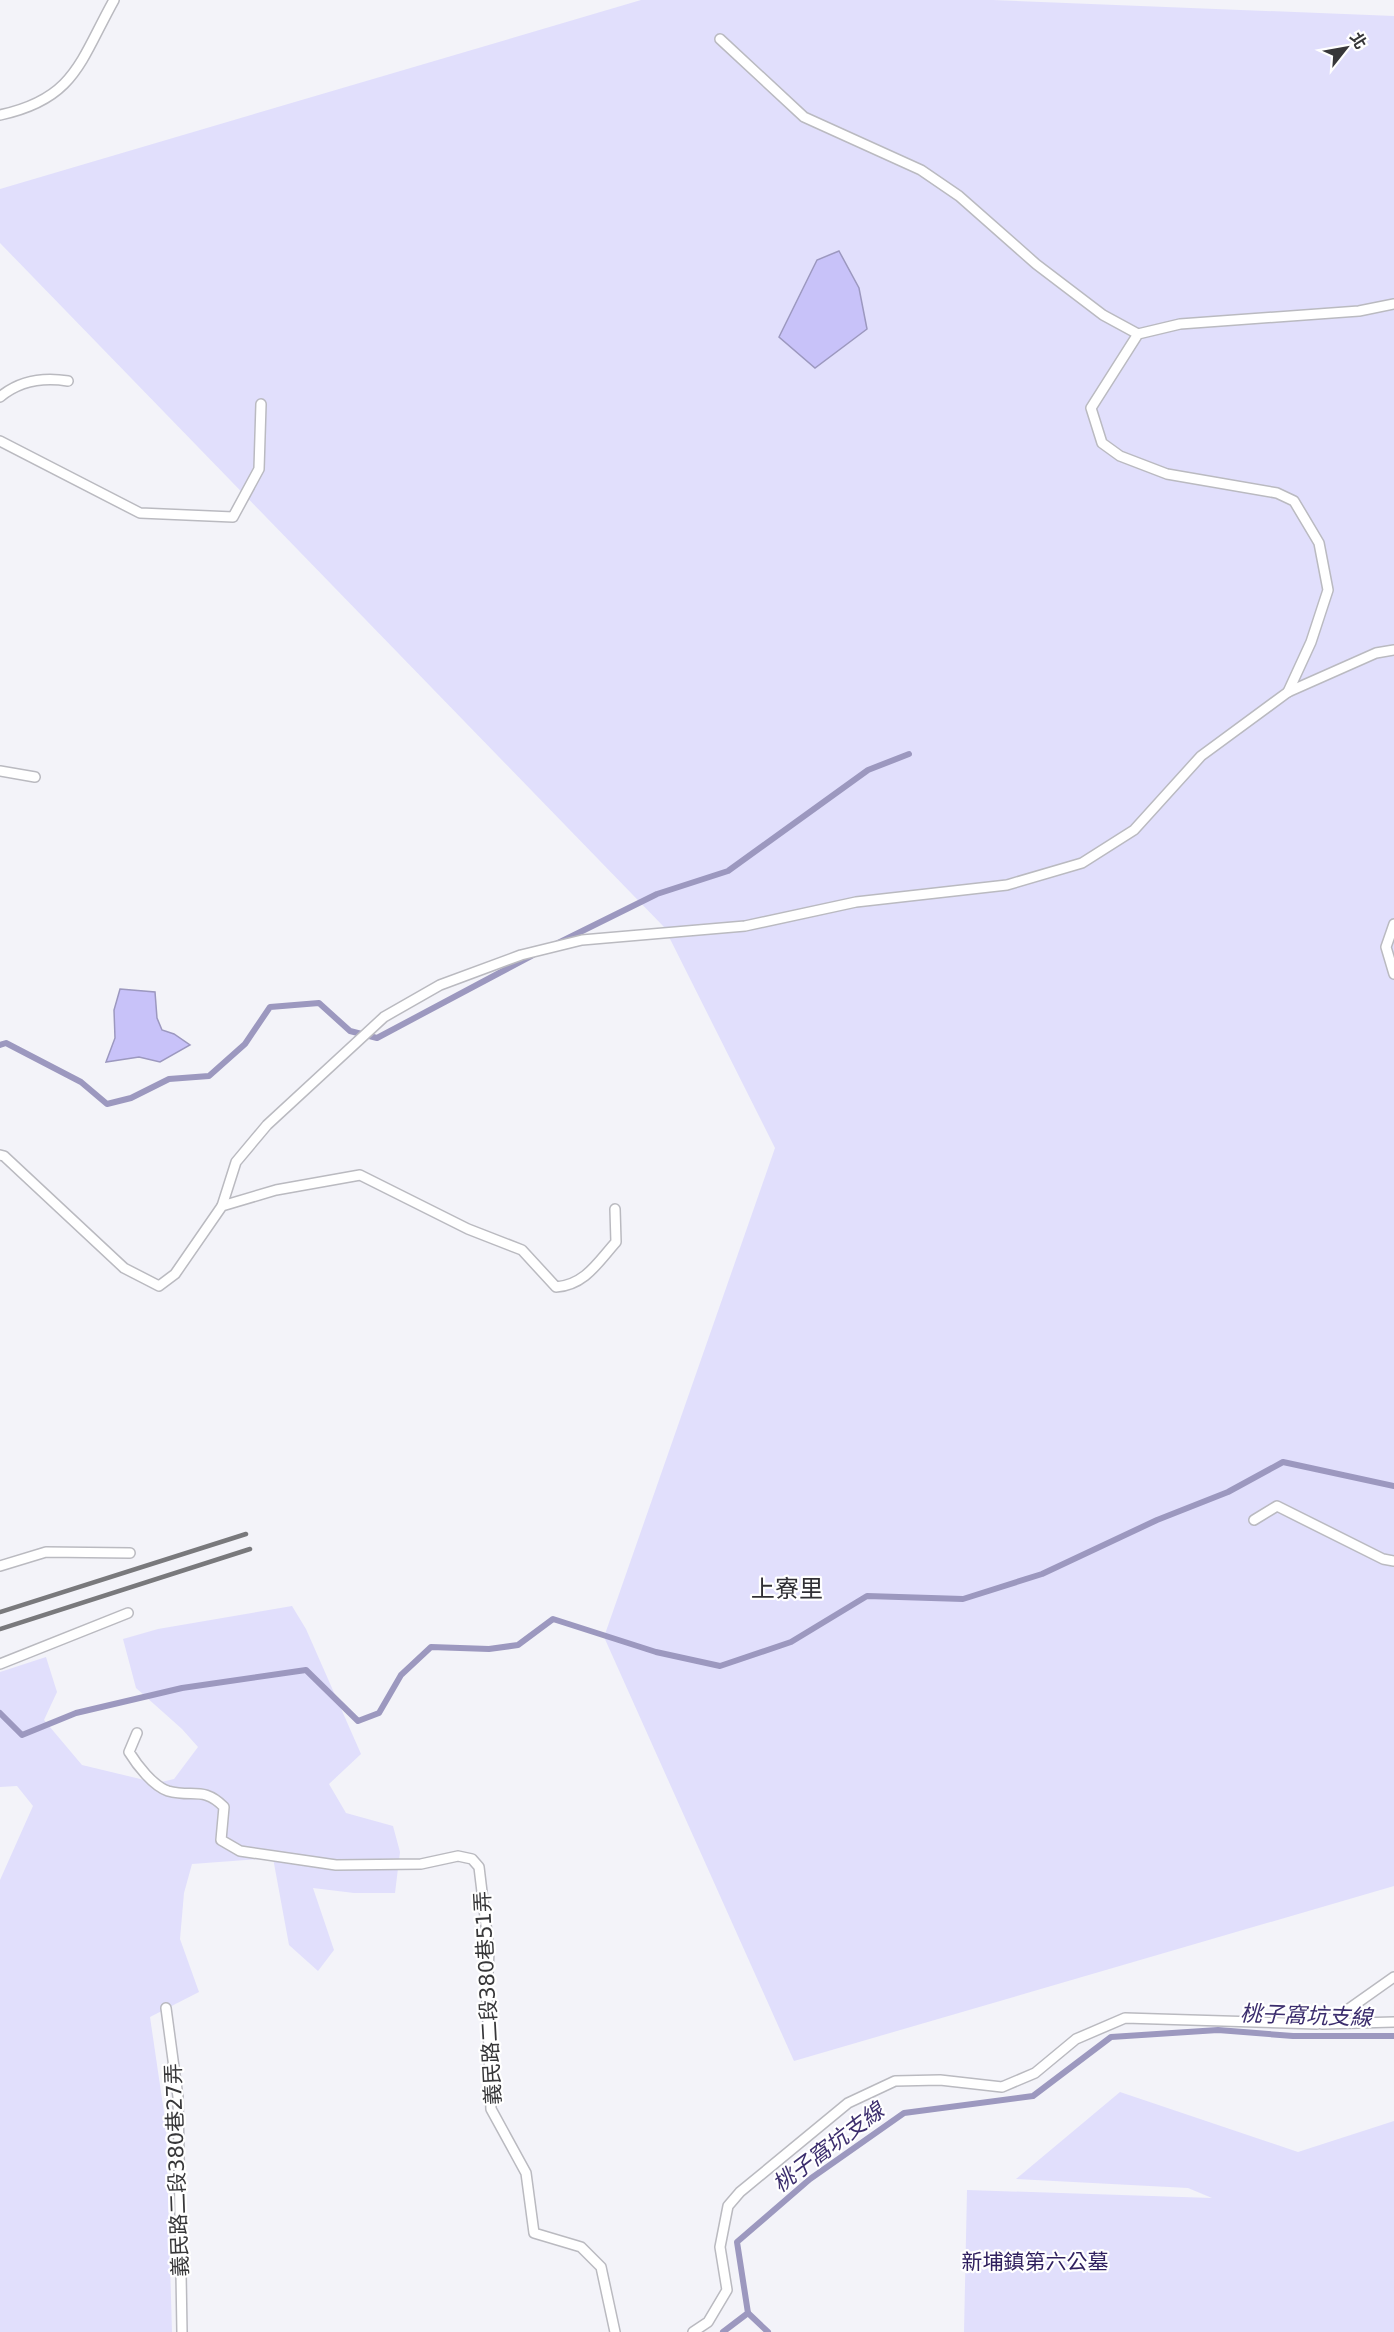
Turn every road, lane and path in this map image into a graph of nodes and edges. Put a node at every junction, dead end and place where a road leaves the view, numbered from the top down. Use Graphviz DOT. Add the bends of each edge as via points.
graph roads {
  1 [pos="114,0"];
  2 [pos="720,39"];
  3 [pos="0,115"];
  4 [pos="1394,304"];
  5 [pos="1138,334"];
  6 [pos="68,381"];
  7 [pos="0,398"];
  8 [pos="261,404"];
  9 [pos="0,441"];
  10 [pos="1394,650"];
  11 [pos="1288,692"];
  12 [pos="0,771"];
  13 [pos="35,777"];
  14 [pos="1394,924"];
  15 [pos="1394,974"];
  16 [pos="0,1155"];
  17 [pos="222,1206"];
  18 [pos="615,1209"];
  19 [pos="1254,1520"];
  20 [pos="130,1552"];
  21 [pos="1394,1561"];
  22 [pos="0,1566"];
  23 [pos="128,1613"];
  24 [pos="0,1664"];
  25 [pos="137,1733"];
  26 [pos="1394,1977"];
  27 [pos="166,2008"];
  28 [pos="1394,2022"];
  29 [pos="1317,2024"];
  30 [pos="182,2332"];
  31 [pos="615,2332"];
  32 [pos="693,2332"];
  1 -- 3 [label="lane" via="71,79 36,105"];
  2 -- 5 [label="lane" via="804,117 921,170 959,196 1061,284 1103,315"];
  4 -- 5 [label="lane" via="1359,311 1180,324"];
  5 -- 11 [label="lane" via="1091,408 1102,443 1120,456 1167,474 1277,493 1294,501 1320,543 1328,590 1311,642"];
  6 -- 7 [label="lane" via="49,378 27,383 12,387"];
  8 -- 9 [label="lane" via="259,470 233,517 140,513"];
  10 -- 11 [label="lane" via="1376,653"];
  11 -- 17 [label="lane" via="1201,756 1134,830 1082,863 1007,885 856,902 745,926 582,940 521,955 440,985 384,1017 267,1125 236,1162"];
  12 -- 13 [label="lane"];
  14 -- 15 [label="lane" via="1386,947"];
  16 -- 17 [label="lane" via="124,1268 159,1286 175,1274"];
  17 -- 18 [label="lane" via="276,1190 360,1175 468,1229 522,1250 556,1287 582,1280 616,1242"];
  19 -- 21 [label="lane" via="1277,1506"];
  20 -- 22 [label="lane" via="46,1552"];
  23 -- 24 [label="lane"];
  25 -- 31 [label="lane, 義民路二段380巷51弄" via="129,1752 141,1771 167,1791 213,1796 224,1807 221,1840 240,1851 336,1865 421,1864 458,1856 472,1858 479,1867 489,1950 491,2109 526,2173 534,2234 581,2247 601,2267"];
  26 -- 29 [label="lane" via="1343,2013"];
  27 -- 30 [label="lane, 義民路二段380巷27弄" via="178,2097"];
  28 -- 29 [label="lane"];
  29 -- 32 [label="lane" via="1125,2018 1076,2039 1035,2073 1002,2087 940,2080 895,2081 848,2103 740,2192 729,2206 720,2247 727,2290 708,2322"];
}
